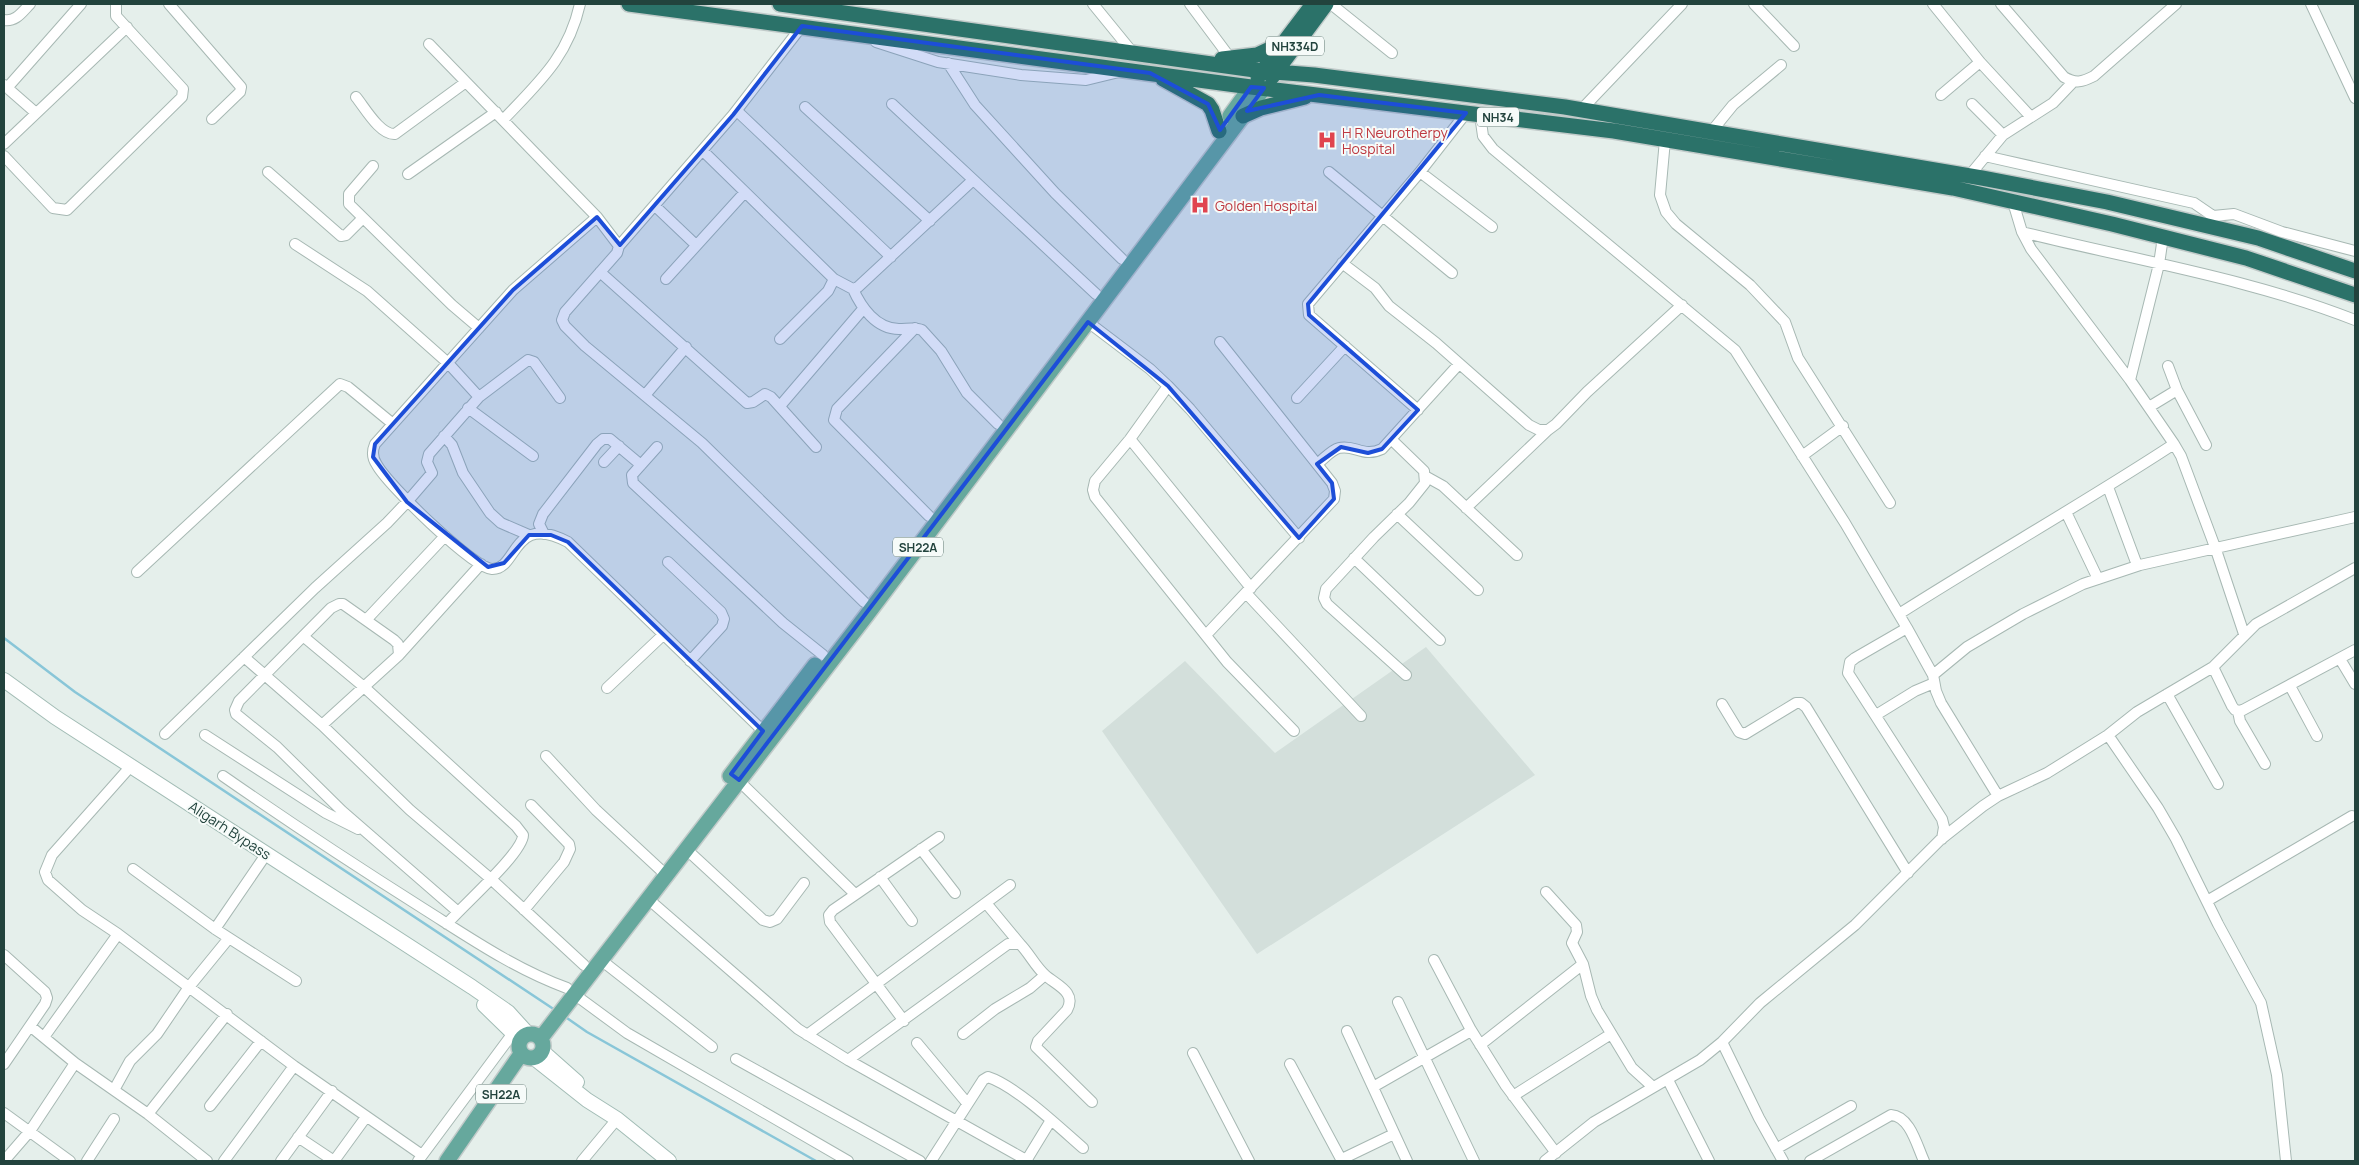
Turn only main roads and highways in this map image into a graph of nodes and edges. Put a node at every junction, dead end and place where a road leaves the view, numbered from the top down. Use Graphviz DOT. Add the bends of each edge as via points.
graph roads {
  1 [pos="629,4"];
  2 [pos="780,4"];
  3 [pos="1313,4"];
  4 [pos="1326,4"];
  5 [pos="811,6"];
  6 [pos="1290,42"];
  7 [pos="1198,62"];
  8 [pos="1269,72"];
  9 [pos="1150,73"];
  10 [pos="1314,75"];
  11 [pos="1258,87"];
  12 [pos="1319,95"];
  13 [pos="1243,116"];
  14 [pos="1219,131"];
  15 [pos="2355,271"];
  16 [pos="2355,295"];
  17 [pos="4,680"];
  18 [pos="735,777"];
  19 [pos="662,871"];
  20 [pos="567,995"];
  21 [pos="532,1041"];
  22 [pos="447,1161"];
  23 [pos="669,1161"];
  1 -- 9 [label="highway, NH34"];
  2 -- 5 [label="highway, NH34"];
  3 -- 6 [label="highway, NH334D"];
  4 -- 6 [label="highway, NH334D"];
  5 -- 7 [label="highway, NH34"];
  6 -- 7 [label="highway" via="1257,55"];
  6 -- 8 [label="highway, NH334D"];
  6 -- 10 [label="highway" via="1301,65"];
  7 -- 8 [label="highway, NH34"];
  8 -- 10 [label="highway, NH34"];
  8 -- 11 [label="highway, NH334D"];
  9 -- 11 [label="highway, NH34"];
  9 -- 14 [label="highway" via="1208,104"];
  10 -- 15 [label="highway, NH34" via="1581,110 1969,176 2107,202 2249,236"];
  11 -- 12 [label="highway, NH34"];
  11 -- 13 [label="main road, SH22A"];
  11 -- 14 [label="main road, SH22A"];
  12 -- 13 [label="highway" via="1269,106"];
  12 -- 16 [label="highway, NH34" via="1666,140 1953,188 2246,258"];
  13 -- 18 [label="main road, SH22A" via="866,616"];
  14 -- 18 [label="main road, SH22A" via="763,731"];
  17 -- 21 [label="main road, Aligarh Bypass" via="55,717 472,987 508,1012"];
  18 -- 19 [label="main road, SH22A"];
  18 -- 19 [label="main road, SH22A" via="686,849"];
  19 -- 20 [label="main road, SH22A" via="584,965"];
  19 -- 20 [label="main road, SH22A" via="647,898 601,960"];
  20 -- 21 [label="main road, SH22A"];
  21 -- 22 [label="main road, SH22A"];
  21 -- 23 [label="main road, Aligarh Bypass" via="613,1116"];
}
